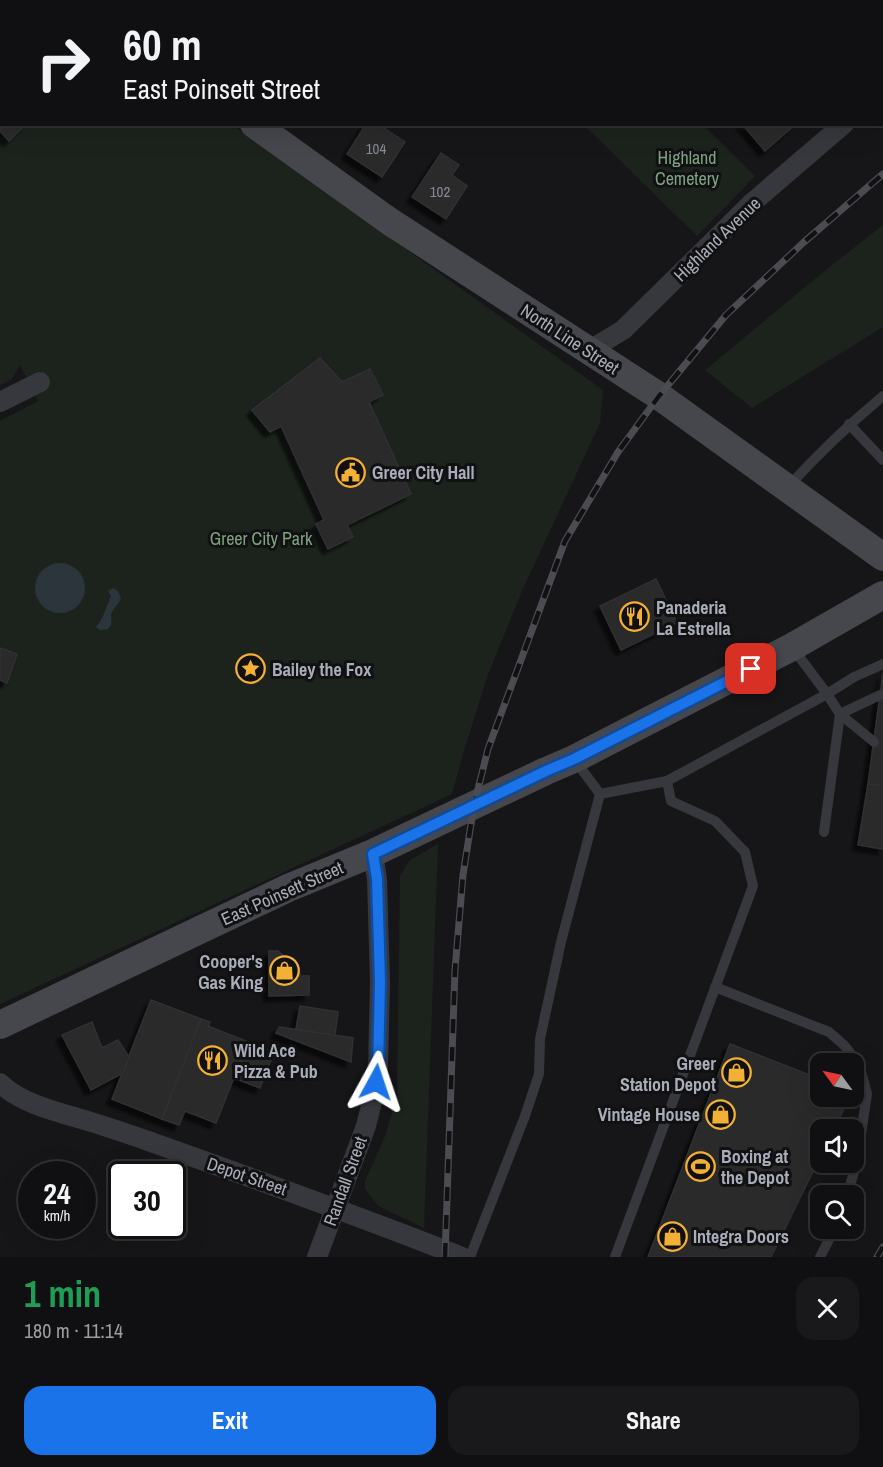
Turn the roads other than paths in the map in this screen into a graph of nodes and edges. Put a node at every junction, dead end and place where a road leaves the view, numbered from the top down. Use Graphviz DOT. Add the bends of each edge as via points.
graph roads {
  1 [pos="257,126"];
  2 [pos="842,126"];
  3 [pos="588,351"];
  4 [pos="39,382"];
  5 [pos="883,396"];
  6 [pos="0,402"];
  7 [pos="849,424"];
  8 [pos="883,460"];
  9 [pos="787,488"];
  10 [pos="883,557"];
  11 [pos="883,595"];
  12 [pos="792,647"];
  13 [pos="883,664"];
  14 [pos="826,694"];
  15 [pos="880,695"];
  16 [pos="840,714"];
  17 [pos="874,742"];
  18 [pos="574,759"];
  19 [pos="667,781"];
  20 [pos="600,794"];
  21 [pos="824,832"];
  22 [pos="373,854"];
  23 [pos="716,987"];
  24 [pos="0,1025"];
  25 [pos="0,1083"];
  26 [pos="850,1185"];
  27 [pos="335,1208"];
  28 [pos="829,1239"];
  29 [pos="317,1257"];
  30 [pos="462,1257"];
  31 [pos="470,1257"];
  32 [pos="615,1257"];
  33 [pos="820,1257"];
  1 -- 3 [label="main road, North Line Street" via="389,221"];
  2 -- 3 [label="street, Highland Avenue" via="753,202 622,330"];
  3 -- 9 [label="main road, North Line Street" via="659,396"];
  4 -- 6 [label="street"];
  5 -- 7 [label="lane"];
  7 -- 8 [label="lane"];
  7 -- 9 [label="lane"];
  9 -- 10 [label="main road, North Line Street"];
  11 -- 12 [label="main road, East Poinsett Street"];
  12 -- 14 [label="lane"];
  12 -- 18 [label="main road, East Poinsett Street"];
  13 -- 14 [label="lane"];
  14 -- 16 [label="lane"];
  14 -- 19 [label="lane"];
  15 -- 16 [label="lane"];
  16 -- 17 [label="lane"];
  16 -- 21 [label="lane"];
  18 -- 20 [label="lane"];
  18 -- 22 [label="main road, East Poinsett Street"];
  19 -- 20 [label="lane"];
  19 -- 23 [label="lane" via="671,801 715,821 745,852 753,886"];
  20 -- 31 [label="lane" via="561,942 540,1039 539,1074"];
  22 -- 24 [label="main road, East Poinsett Street" via="288,888"];
  22 -- 27 [label="street, Randall Street" via="380,982 378,1069 366,1126"];
  23 -- 26 [label="lane" via="829,1032 859,1064 867,1094"];
  23 -- 32 [label="lane"];
  25 -- 27 [label="street, Depot Street" via="8,1092 54,1112 90,1121"];
  27 -- 29 [label="street, Randall Street"];
  27 -- 30 [label="street, Depot Street"];
  28 -- 33 [label="lane"];
}
